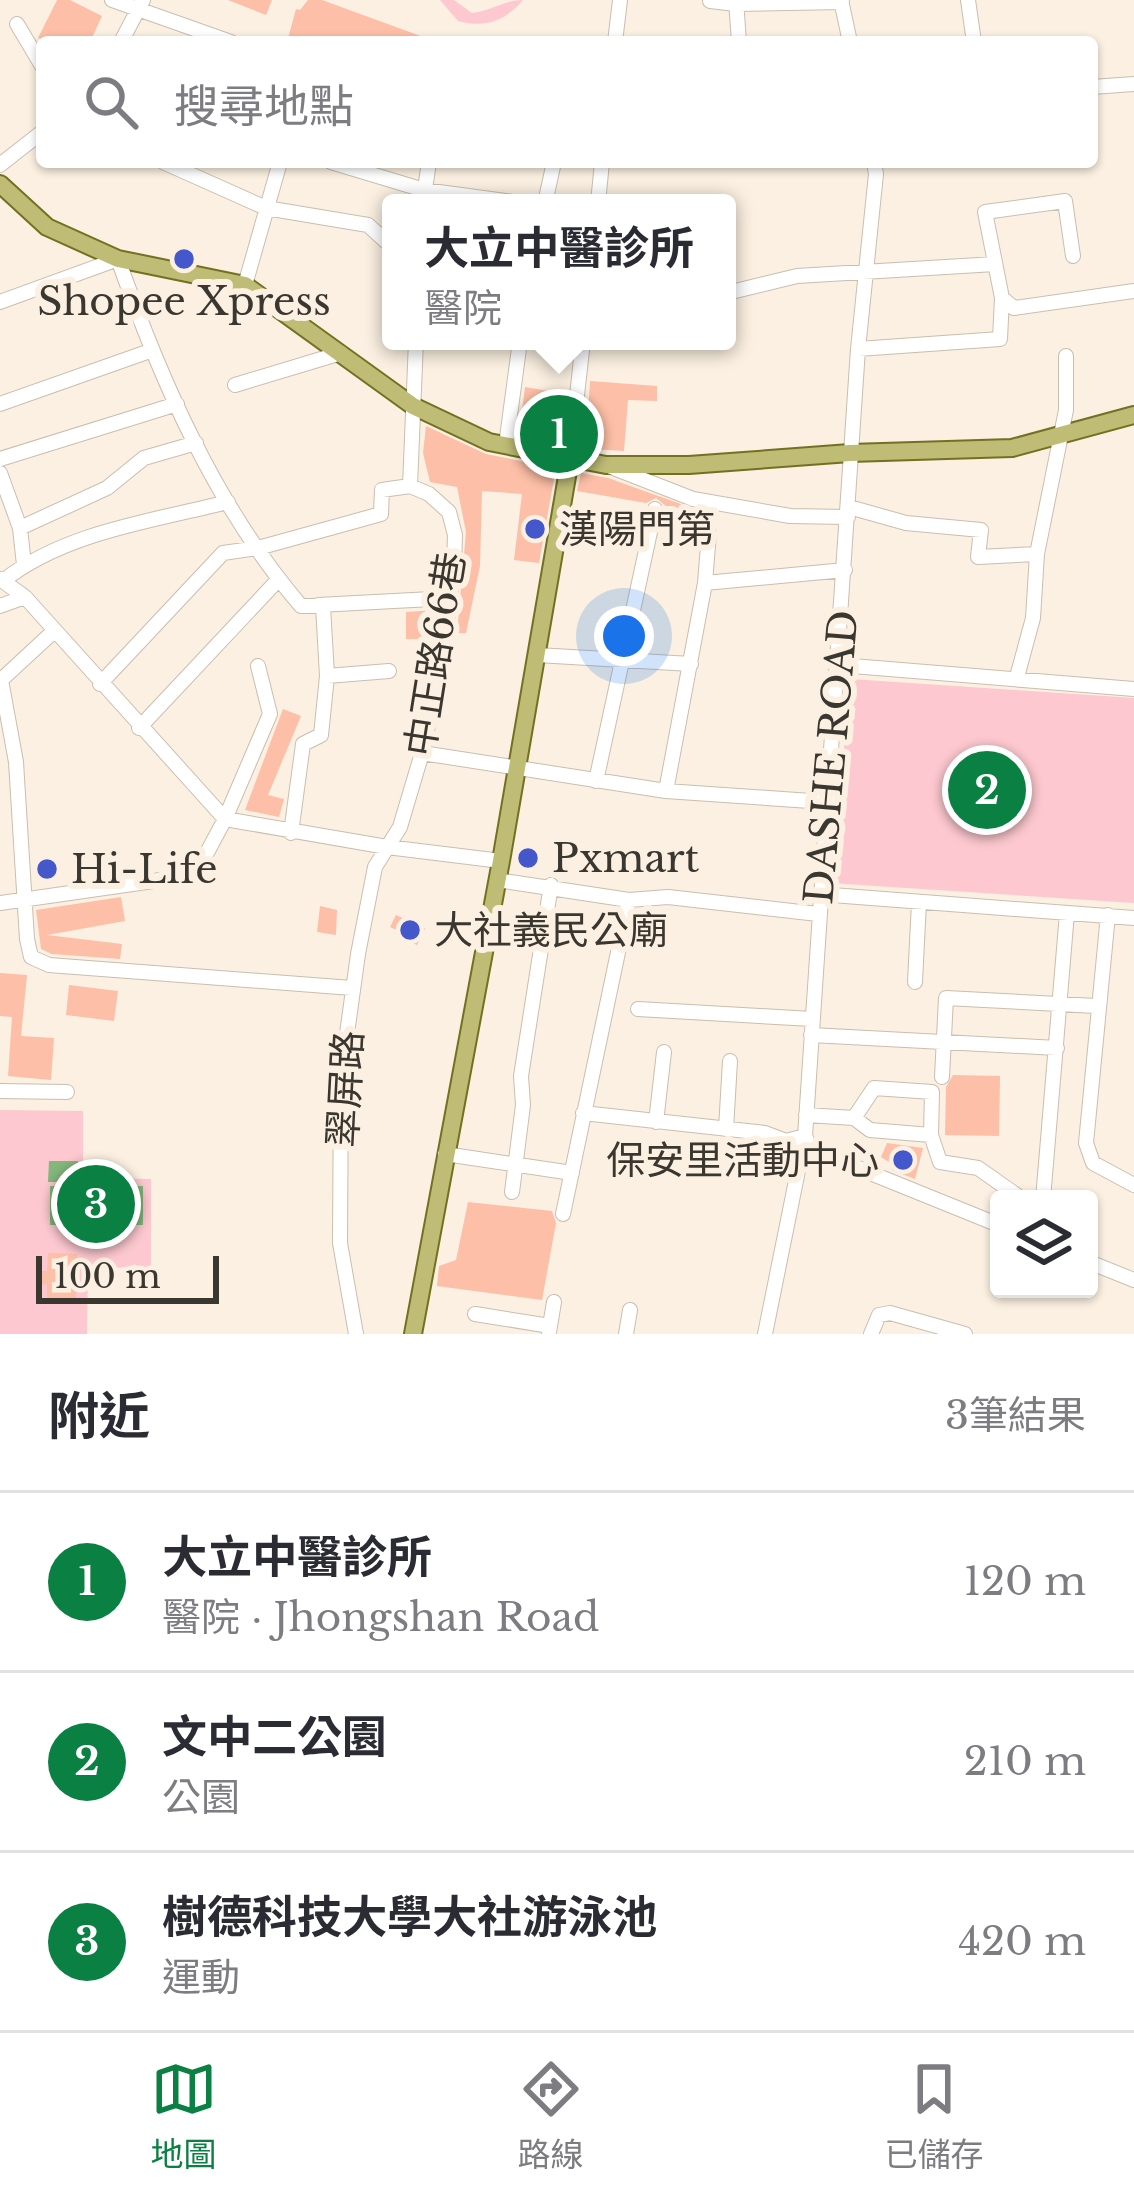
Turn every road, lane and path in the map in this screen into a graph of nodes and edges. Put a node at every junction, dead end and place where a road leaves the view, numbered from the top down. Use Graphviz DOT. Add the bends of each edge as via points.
graph roads {
  1 [pos="112,0"];
  2 [pos="620,0"];
  3 [pos="968,0"];
  4 [pos="710,1"];
  5 [pos="841,1"];
  6 [pos="736,2"];
  7 [pos="141,6"];
  8 [pos="16,24"];
  9 [pos="124,36"];
  10 [pos="196,36"];
  11 [pos="616,36"];
  12 [pos="739,36"];
  13 [pos="849,36"];
  14 [pos="973,36"];
  15 [pos="36,56"];
  16 [pos="1134,84"];
  17 [pos="1098,87"];
  18 [pos="36,137"];
  19 [pos="0,165"];
  20 [pos="177,168"];
  21 [pos="278,168"];
  22 [pos="347,168"];
  23 [pos="875,168"];
  24 [pos="0,184"];
  25 [pos="419,194"];
  26 [pos="266,208"];
  27 [pos="382,238"];
  28 [pos="1073,256"];
  29 [pos="118,259"];
  30 [pos="994,264"];
  31 [pos="867,273"];
  32 [pos="245,285"];
  33 [pos="736,290"];
  34 [pos="1134,291"];
  35 [pos="1002,298"];
  36 [pos="0,302"];
  37 [pos="858,349"];
  38 [pos="416,350"];
  39 [pos="519,350"];
  40 [pos="582,350"];
  41 [pos="150,351"];
  42 [pos="341,353"];
  43 [pos="1066,356"];
  44 [pos="235,385"];
  45 [pos="0,404"];
  46 [pos="177,404"];
  47 [pos="413,406"];
  48 [pos="1134,415"];
  49 [pos="1061,437"];
  50 [pos="196,443"];
  51 [pos="506,445"];
  52 [pos="850,453"];
  53 [pos="0,459"];
  54 [pos="570,459"];
  55 [pos="606,465"];
  56 [pos="0,473"];
  57 [pos="410,486"];
  58 [pos="228,502"];
  59 [pos="655,509"];
  60 [pos="849,512"];
  61 [pos="20,528"];
  62 [pos="709,533"];
  63 [pos="258,548"];
  64 [pos="1037,554"];
  65 [pos="24,565"];
  66 [pos="845,570"];
  67 [pos="2,580"];
  68 [pos="278,580"];
  69 [pos="705,584"];
  70 [pos="25,597"];
  71 [pos="451,598"];
  72 [pos="0,606"];
  73 [pos="301,606"];
  74 [pos="53,632"];
  75 [pos="537,656"];
  76 [pos="623,661"];
  77 [pos="692,664"];
  78 [pos="840,665"];
  79 [pos="258,666"];
  80 [pos="389,670"];
  81 [pos="327,676"];
  82 [pos="1016,676"];
  83 [pos="100,684"];
  84 [pos="1134,689"];
  85 [pos="140,728"];
  86 [pos="422,753"];
  87 [pos="8,763"];
  88 [pos="517,769"];
  89 [pos="596,781"];
  90 [pos="666,791"];
  91 [pos="825,802"];
  92 [pos="224,819"];
  93 [pos="290,832"];
  94 [pos="387,847"];
  95 [pos="499,870"];
  96 [pos="550,885"];
  97 [pos="819,894"];
  98 [pos="27,898"];
  99 [pos="629,900"];
  100 [pos="920,902"];
  101 [pos="0,903"];
  102 [pos="1066,913"];
  103 [pos="818,914"];
  104 [pos="1108,915"];
  105 [pos="1134,918"];
  106 [pos="915,982"];
  107 [pos="352,988"];
  108 [pos="1060,1004"];
  109 [pos="1096,1006"];
  110 [pos="638,1009"];
  111 [pos="812,1027"];
  112 [pos="944,1042"];
  113 [pos="1057,1048"];
  114 [pos="664,1052"];
  115 [pos="730,1061"];
  116 [pos="942,1077"];
  117 [pos="0,1091"];
  118 [pos="67,1092"];
  119 [pos="583,1114"];
  120 [pos="806,1115"];
  121 [pos="854,1118"];
  122 [pos="656,1122"];
  123 [pos="726,1129"];
  124 [pos="931,1135"];
  125 [pos="805,1136"];
  126 [pos="445,1154"];
  127 [pos="515,1167"];
  128 [pos="572,1173"];
  129 [pos="1134,1185"];
  130 [pos="1009,1190"];
  131 [pos="1044,1190"];
  132 [pos="512,1192"];
  133 [pos="563,1214"];
  134 [pos="990,1221"];
  135 [pos="1098,1266"];
  136 [pos="1134,1280"];
  137 [pos="554,1302"];
  138 [pos="630,1310"];
  139 [pos="475,1314"];
  140 [pos="550,1330"];
  141 [pos="956,1333"];
  142 [pos="356,1334"];
  143 [pos="413,1334"];
  144 [pos="626,1334"];
  145 [pos="766,1334"];
  146 [pos="871,1334"];
  1 -- 7 [label="street"];
  2 -- 11 [label="street"];
  3 -- 14 [label="street"];
  4 -- 6 [label="street"];
  5 -- 6 [label="street"];
  5 -- 13 [label="street"];
  6 -- 12 [label="street"];
  7 -- 9 [label="street"];
  7 -- 10 [label="street"];
  8 -- 15 [label="street"];
  16 -- 17 [label="street"];
  18 -- 19 [label="street"];
  20 -- 26 [label="street"];
  21 -- 26 [label="street"];
  22 -- 25 [label="street"];
  23 -- 31 [label="street, DASHE ROAD"];
  24 -- 29 [label="main road" via="47,227"];
  26 -- 27 [label="street" via="350,219"];
  26 -- 32 [label="street"];
  28 -- 30 [label="street" via="1065,201 985,212"];
  29 -- 32 [label="main road"];
  29 -- 36 [label="street"];
  29 -- 41 [label="street"];
  30 -- 31 [label="street"];
  30 -- 35 [label="street"];
  31 -- 33 [label="street" via="796,276"];
  31 -- 37 [label="street, DASHE ROAD"];
  32 -- 42 [label="main road"];
  34 -- 35 [label="street" via="1014,308"];
  35 -- 37 [label="street" via="1000,339"];
  37 -- 52 [label="street, DASHE ROAD"];
  38 -- 47 [label="street"];
  39 -- 51 [label="street"];
  40 -- 54 [label="street"];
  41 -- 45 [label="street"];
  41 -- 46 [label="street"];
  42 -- 44 [label="street"];
  42 -- 47 [label="main road"];
  43 -- 49 [label="street"];
  46 -- 50 [label="street"];
  46 -- 53 [label="street"];
  47 -- 51 [label="main road"];
  47 -- 57 [label="street"];
  48 -- 49 [label="main road"];
  49 -- 52 [label="main road" via="1012,448"];
  49 -- 64 [label="street"];
  50 -- 58 [label="street"];
  50 -- 61 [label="street" via="144,458 107,488"];
  51 -- 54 [label="main road"];
  52 -- 55 [label="main road"];
  52 -- 60 [label="street, DASHE ROAD"];
  54 -- 55 [label="main road"];
  54 -- 75 [label="main road"];
  55 -- 60 [label="street" via="693,499 790,516"];
  56 -- 61 [label="street"];
  57 -- 63 [label="street" via="382,490 381,514"];
  57 -- 71 [label="street, 中正路66巷" via="449,512"];
  58 -- 63 [label="street"];
  58 -- 65 [label="street" via="96,535"];
  59 -- 76 [label="street"];
  60 -- 64 [label="street" via="981,530 979,557"];
  60 -- 66 [label="street, DASHE ROAD"];
  61 -- 65 [label="street"];
  62 -- 69 [label="street"];
  63 -- 68 [label="street"];
  63 -- 83 [label="street" via="223,553"];
  64 -- 82 [label="street" via="1033,618"];
  65 -- 67 [label="street"];
  66 -- 69 [label="street"];
  66 -- 78 [label="street, DASHE ROAD"];
  67 -- 70 [label="street"];
  68 -- 73 [label="street"];
  68 -- 85 [label="street"];
  69 -- 77 [label="street"];
  70 -- 72 [label="street"];
  70 -- 74 [label="street"];
  71 -- 73 [label="street"];
  71 -- 86 [label="street, 中正路66巷"];
  73 -- 81 [label="street" via="322,606"];
  74 -- 83 [label="street"];
  74 -- 87 [label="street" via="1,680"];
  75 -- 76 [label="street"];
  75 -- 88 [label="main road"];
  76 -- 77 [label="street"];
  76 -- 89 [label="street"];
  77 -- 90 [label="street"];
  78 -- 82 [label="street"];
  78 -- 91 [label="street, DASHE ROAD"];
  79 -- 92 [label="street" via="270,714"];
  80 -- 81 [label="street"];
  81 -- 93 [label="street" via="321,735 303,744"];
  82 -- 84 [label="street"];
  83 -- 85 [label="street"];
  85 -- 92 [label="street"];
  86 -- 88 [label="street"];
  86 -- 94 [label="street, 中正路66巷"];
  87 -- 98 [label="street"];
  88 -- 89 [label="street"];
  88 -- 95 [label="main road"];
  89 -- 90 [label="street"];
  90 -- 91 [label="street"];
  91 -- 97 [label="street, DASHE ROAD"];
  92 -- 93 [label="street"];
  92 -- 98 [label="street" via="195,875"];
  93 -- 94 [label="street"];
  94 -- 95 [label="street"];
  94 -- 107 [label="street, 翠屏路" via="375,867"];
  95 -- 96 [label="street"];
  95 -- 126 [label="main road"];
  96 -- 99 [label="street"];
  96 -- 127 [label="street"];
  97 -- 100 [label="street"];
  97 -- 103 [label="street, DASHE ROAD"];
  98 -- 101 [label="street"];
  98 -- 107 [label="street" via="31,957 49,964"];
  99 -- 103 [label="street"];
  99 -- 119 [label="street"];
  100 -- 102 [label="street"];
  100 -- 106 [label="street"];
  102 -- 104 [label="street"];
  102 -- 108 [label="street"];
  103 -- 111 [label="street, DASHE ROAD"];
  104 -- 105 [label="street"];
  104 -- 109 [label="street"];
  107 -- 142 [label="street, 翠屏路" via="341,1077 340,1243"];
  108 -- 109 [label="street"];
  108 -- 112 [label="street" via="946,998"];
  108 -- 113 [label="street"];
  109 -- 129 [label="street" via="1086,1143 1094,1162"];
  110 -- 111 [label="street"];
  111 -- 112 [label="street"];
  111 -- 120 [label="street, DASHE ROAD"];
  112 -- 113 [label="street"];
  112 -- 116 [label="street"];
  113 -- 131 [label="street"];
  114 -- 122 [label="street"];
  115 -- 123 [label="street"];
  117 -- 118 [label="street"];
  119 -- 122 [label="street"];
  119 -- 128 [label="street"];
  120 -- 121 [label="street"];
  120 -- 125 [label="street, DASHE ROAD"];
  121 -- 124 [label="street" via="870,1130"];
  121 -- 124 [label="street" via="874,1088 932,1092"];
  122 -- 123 [label="street"];
  123 -- 125 [label="street" via="786,1141"];
  124 -- 130 [label="street" via="940,1162 978,1168"];
  125 -- 134 [label="street" via="811,1149"];
  125 -- 145 [label="street, DASHE ROAD"];
  126 -- 127 [label="street"];
  126 -- 143 [label="main road"];
  127 -- 128 [label="street"];
  127 -- 132 [label="street"];
  128 -- 133 [label="street"];
  135 -- 136 [label="street"];
  137 -- 140 [label="street"];
  138 -- 144 [label="street"];
  139 -- 140 [label="street"];
  141 -- 146 [label="street" via="890,1313 879,1315"];
}
